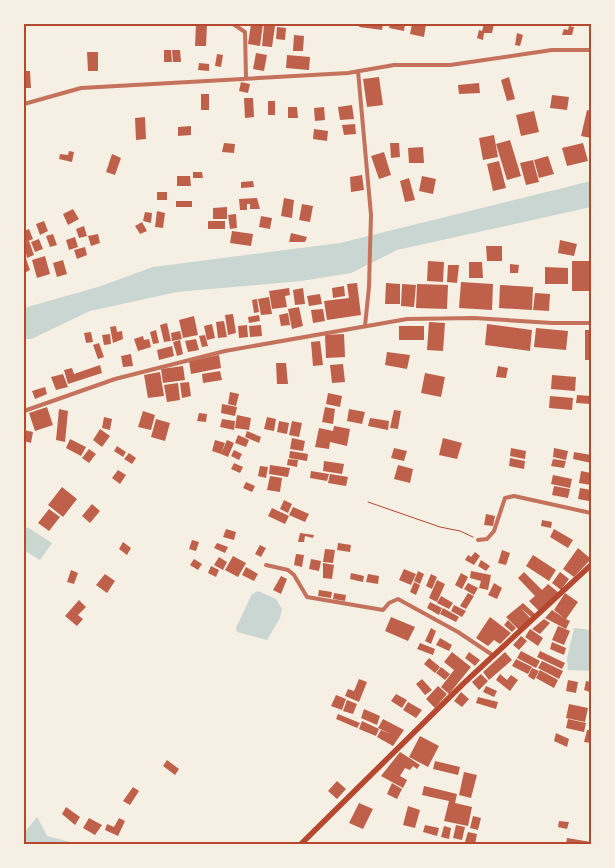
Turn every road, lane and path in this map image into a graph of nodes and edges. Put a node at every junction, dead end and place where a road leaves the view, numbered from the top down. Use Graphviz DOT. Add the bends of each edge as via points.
graph roads {
  1 [pos="233,24"];
  2 [pos="591,50"];
  3 [pos="358,71"];
  4 [pos="246,77"];
  5 [pos="24,104"];
  6 [pos="591,323"];
  7 [pos="364,326"];
  8 [pos="24,411"];
  9 [pos="368,502"];
  10 [pos="591,513"];
  11 [pos="478,540"];
  12 [pos="266,565"];
  13 [pos="591,565"];
  14 [pos="494,656"];
  15 [pos="301,844"];
  1 -- 4 [label="street" via="246,32"];
  2 -- 3 [label="street" via="552,50 450,65 394,65"];
  3 -- 4 [label="street"];
  3 -- 7 [label="street" via="371,214"];
  4 -- 5 [label="street" via="81,88"];
  6 -- 7 [label="street" via="407,319"];
  7 -- 8 [label="street" via="225,351 115,379"];
  9 -- 11 [label="path" via="460,531"];
  10 -- 11 [label="street" via="514,496 505,498 494,531 487,540"];
  12 -- 14 [label="street" via="288,570 307,597 383,610 394,600 404,602"];
  13 -- 14 [label="main road"];
  14 -- 15 [label="main road"];
}
